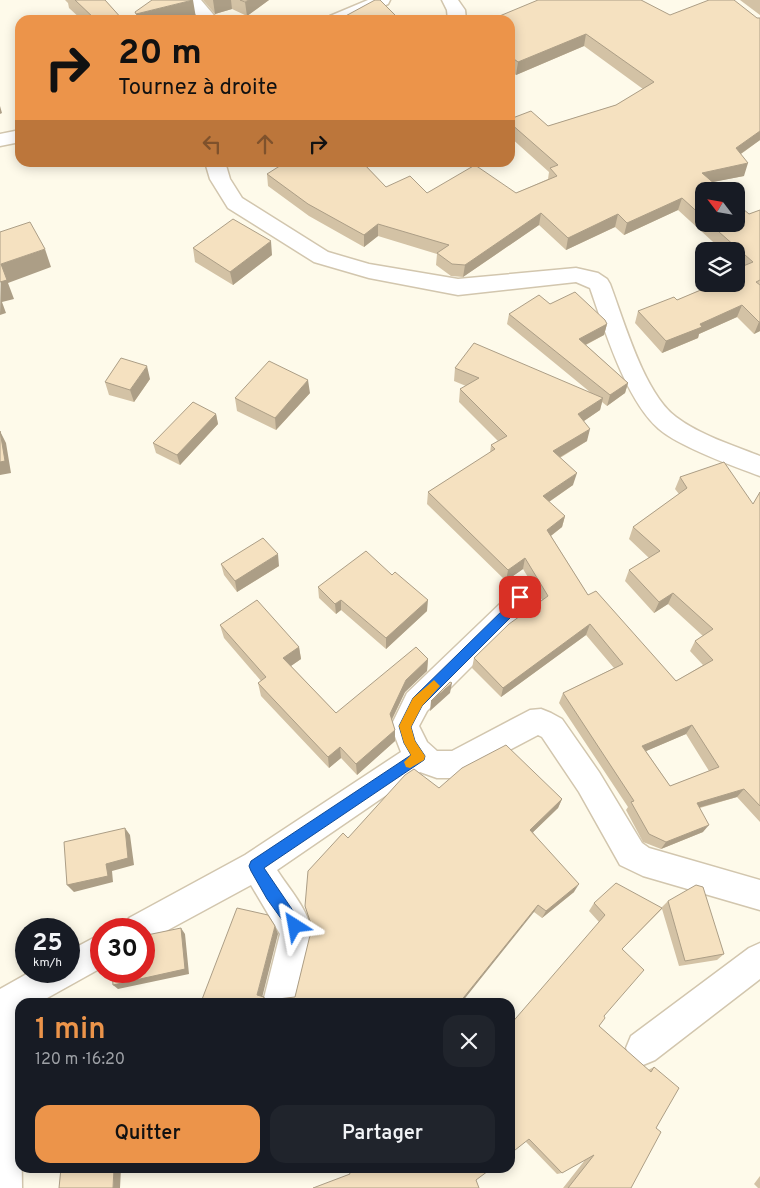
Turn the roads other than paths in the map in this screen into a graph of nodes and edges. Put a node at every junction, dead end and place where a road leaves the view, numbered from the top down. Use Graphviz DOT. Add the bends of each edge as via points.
graph roads {
  1 [pos="192,0"];
  2 [pos="382,0"];
  3 [pos="450,0"];
  4 [pos="205,15"];
  5 [pos="348,15"];
  6 [pos="456,15"];
  7 [pos="15,137"];
  8 [pos="0,140"];
  9 [pos="216,167"];
  10 [pos="760,466"];
  11 [pos="520,597"];
  12 [pos="419,756"];
  13 [pos="256,866"];
  14 [pos="760,896"];
  15 [pos="155,921"];
  16 [pos="760,959"];
  17 [pos="43,983"];
  18 [pos="16,998"];
  19 [pos="280,998"];
  20 [pos="15,999"];
  21 [pos="0,1007"];
  22 [pos="0,1012"];
  23 [pos="643,1048"];
  24 [pos="13,1071"];
  25 [pos="4,1188"];
  1 -- 4 [label="street"];
  2 -- 5 [label="street"];
  3 -- 6 [label="street"];
  7 -- 8 [label="street"];
  9 -- 10 [label="street" via="235,203 321,258 369,271 458,287 576,275 590,278 599,284 634,375 667,423 700,442"];
  11 -- 12 [label="street" via="513,608 418,702 405,726 410,743"];
  12 -- 13 [label="street"];
  12 -- 14 [label="street" via="444,766 456,764 530,723 541,722 552,728 589,782 631,854 643,861"];
  13 -- 15 [label="street"];
  13 -- 19 [label="street" via="295,926 296,934"];
  16 -- 23 [label="street"];
  17 -- 18 [label="street"];
  20 -- 21 [label="street"];
  22 -- 24 [label="street"];
  24 -- 25 [label="street"];
}
